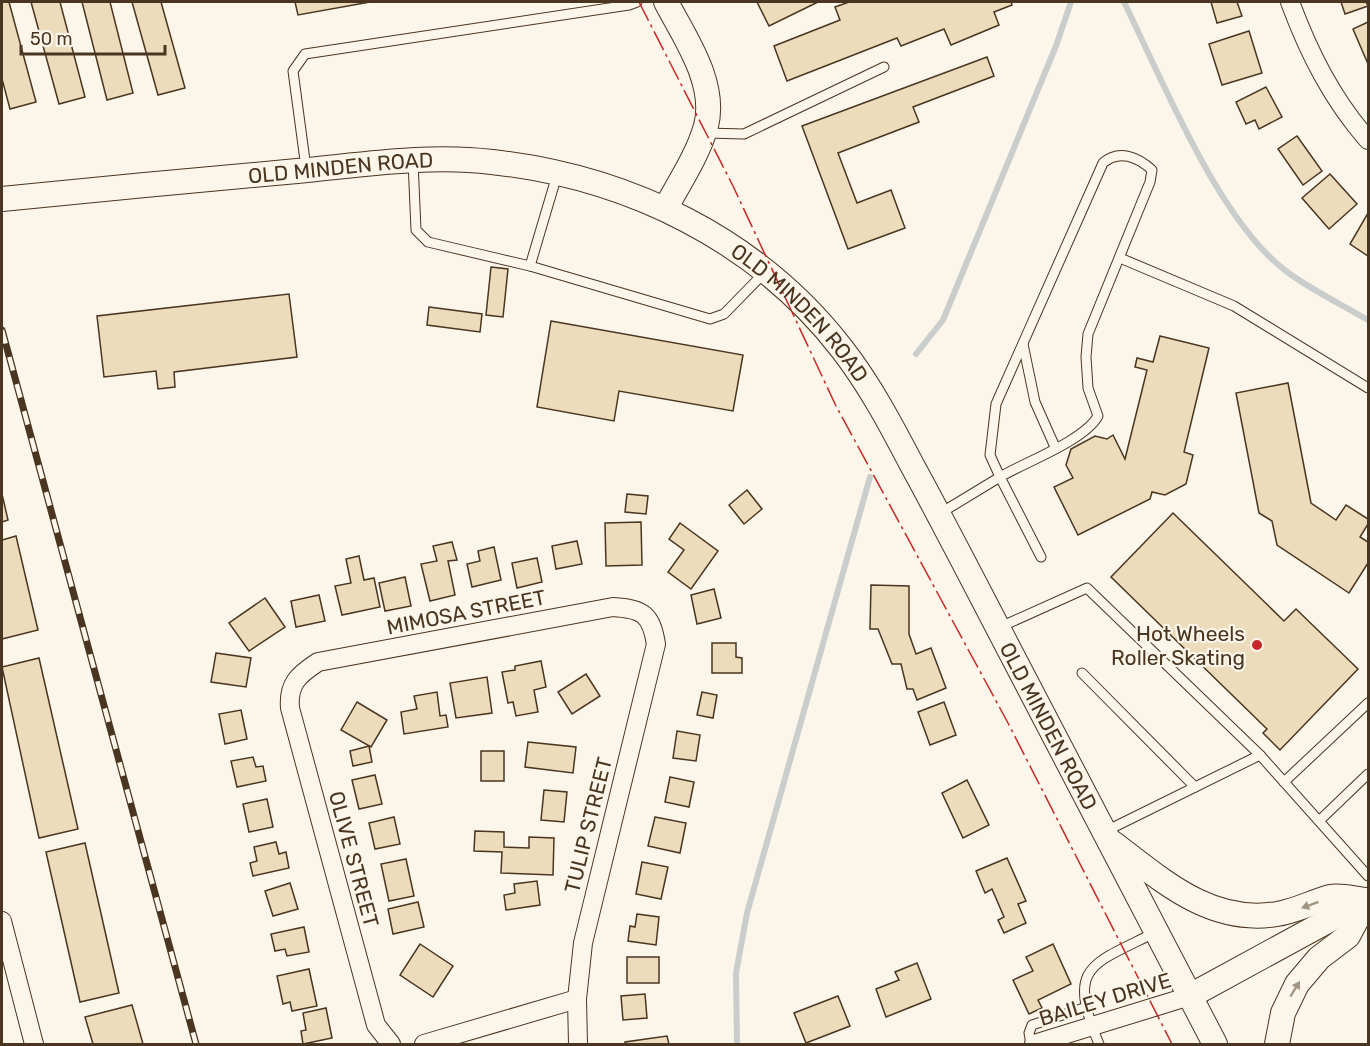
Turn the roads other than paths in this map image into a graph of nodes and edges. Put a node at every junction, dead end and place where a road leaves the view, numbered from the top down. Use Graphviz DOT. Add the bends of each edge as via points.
graph roads {
  1 [pos="576,2"];
  2 [pos="637,2"];
  3 [pos="666,2"];
  4 [pos="1290,2"];
  5 [pos="580,12"];
  6 [pos="884,67"];
  7 [pos="703,133"];
  8 [pos="1368,140"];
  9 [pos="413,161"];
  10 [pos="307,170"];
  11 [pos="558,172"];
  12 [pos="2,199"];
  13 [pos="665,209"];
  14 [pos="1120,258"];
  15 [pos="530,266"];
  16 [pos="765,272"];
  17 [pos="1023,344"];
  18 [pos="1368,388"];
  19 [pos="1055,447"];
  20 [pos="1000,477"];
  21 [pos="939,514"];
  22 [pos="1041,557"];
  23 [pos="650,620"];
  24 [pos="998,628"];
  25 [pos="1082,673"];
  26 [pos="293,680"];
  27 [pos="1368,703"];
  28 [pos="1260,755"];
  29 [pos="1368,774"];
  30 [pos="1284,782"];
  31 [pos="1195,787"];
  32 [pos="1319,821"];
  33 [pos="1105,835"];
  34 [pos="1368,876"];
  35 [pos="1368,899"];
  36 [pos="2,921"];
  37 [pos="1156,932"];
  38 [pos="1190,996"];
  39 [pos="577,999"];
  40 [pos="1088,1007"];
  41 [pos="1091,1027"];
  42 [pos="34,1044"];
  43 [pos="391,1044"];
  44 [pos="424,1044"];
  45 [pos="578,1044"];
  46 [pos="1033,1044"];
  47 [pos="1099,1044"];
  48 [pos="1215,1044"];
  49 [pos="1278,1044"];
  1 -- 5 [label="lane"];
  2 -- 5 [label="lane"];
  3 -- 7 [label="main road" via="702,75 707,101"];
  4 -- 8 [label="street" via="1321,75"];
  5 -- 10 [label="lane" via="305,54 293,70"];
  6 -- 7 [label="lane" via="744,134"];
  7 -- 13 [label="main road"];
  9 -- 10 [label="main road, OLD MINDEN ROAD"];
  9 -- 11 [label="main road, OLD MINDEN ROAD" via="482,161"];
  9 -- 15 [label="lane" via="416,230 428,243"];
  10 -- 12 [label="main road, OLD MINDEN ROAD"];
  11 -- 13 [label="main road, OLD MINDEN ROAD" via="606,185"];
  11 -- 15 [label="lane"];
  13 -- 16 [label="main road, OLD MINDEN ROAD" via="723,241"];
  14 -- 17 [label="lane" via="1152,170 1141,160 1124,155 1111,156 1103,163"];
  14 -- 18 [label="lane" via="1234,306"];
  14 -- 19 [label="lane" via="1088,334 1088,388 1098,416 1095,423"];
  15 -- 16 [label="lane" via="710,318 724,314"];
  16 -- 21 [label="main road, OLD MINDEN ROAD" via="813,315 857,369"];
  17 -- 19 [label="lane" via="1035,402"];
  17 -- 20 [label="lane" via="996,404 990,455"];
  19 -- 20 [label="lane"];
  20 -- 21 [label="lane"];
  20 -- 22 [label="lane"];
  21 -- 24 [label="main road, OLD MINDEN ROAD"];
  23 -- 26 [label="street, MIMOSA STREET" via="639,611 613,608 318,662"];
  23 -- 39 [label="street, TULIP STREET" via="656,644 594,892"];
  24 -- 28 [label="lane" via="1087,588"];
  24 -- 33 [label="main road, OLD MINDEN ROAD"];
  25 -- 31 [label="lane"];
  26 -- 43 [label="street, OLIVE STREET" via="288,694 293,720 376,1025"];
  27 -- 30 [label="lane"];
  28 -- 30 [label="lane"];
  28 -- 31 [label="lane"];
  29 -- 32 [label="lane"];
  30 -- 32 [label="lane"];
  31 -- 33 [label="lane"];
  32 -- 34 [label="lane"];
  35 -- 33 [label="main road, one-way" via="1332,896 1274,915 1221,911 1174,889"];
  33 -- 37 [label="main road, OLD MINDEN ROAD"];
  35 -- 38 [label="main road"];
  49 -- 35 [label="main road, one-way" via="1283,1013 1297,984 1319,958 1348,936"];
  36 -- 42 [label="street"];
  37 -- 38 [label="main road, OLD MINDEN ROAD"];
  37 -- 40 [label="lane" via="1096,963 1083,986"];
  38 -- 41 [label="street, BAILEY DRIVE"];
  38 -- 48 [label="main road, OLD MINDEN ROAD"];
  39 -- 44 [label="street"];
  39 -- 45 [label="street, TULIP STREET"];
  40 -- 41 [label="lane"];
  40 -- 46 [label="lane" via="1032,1025 1029,1033"];
  41 -- 46 [label="street, BAILEY DRIVE"];
  41 -- 47 [label="lane"];
}
